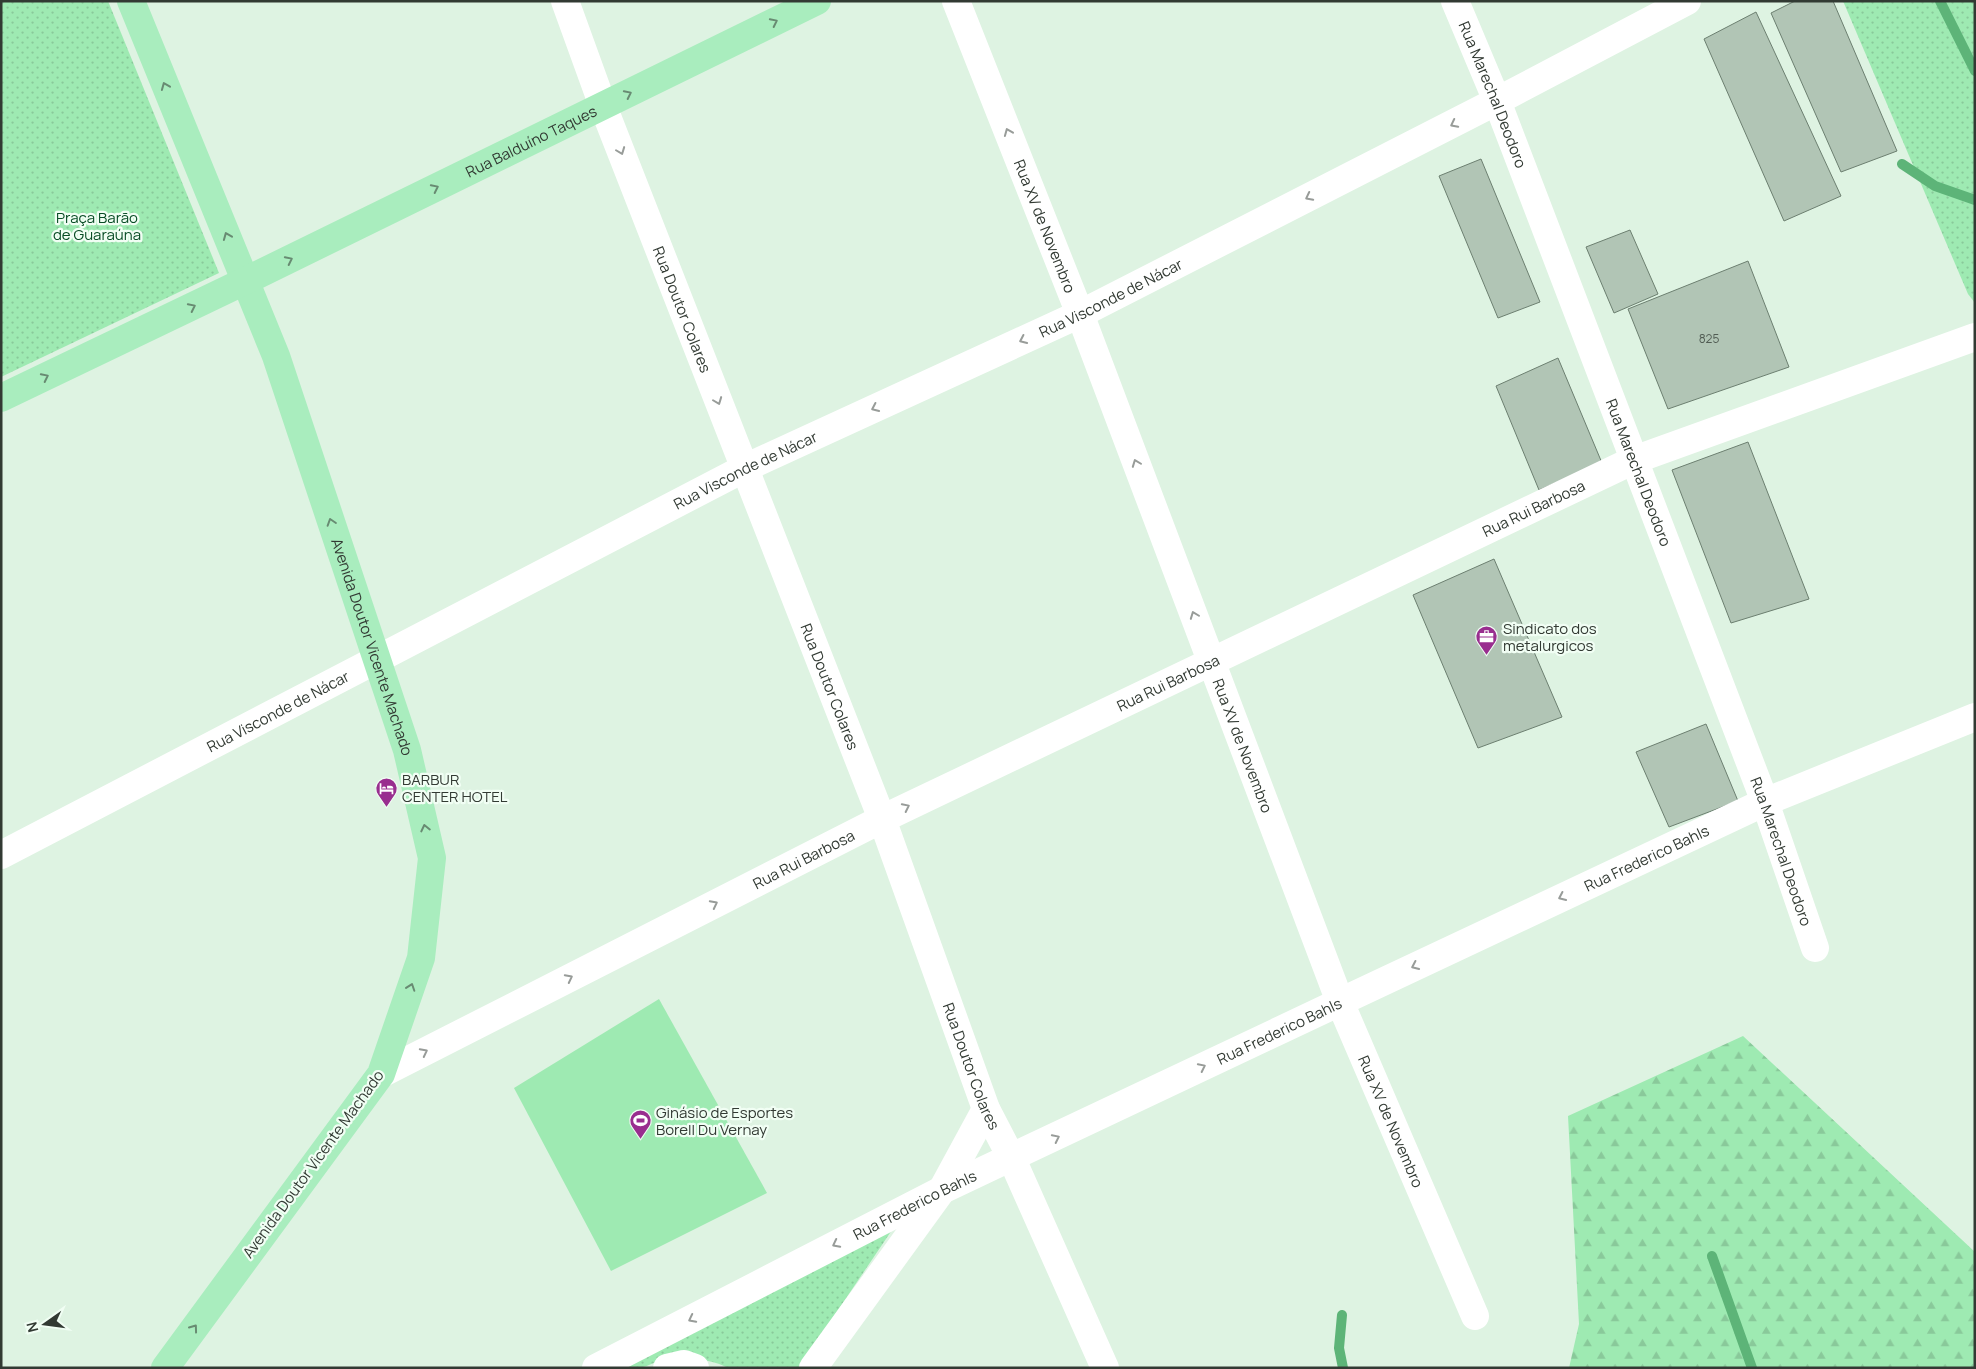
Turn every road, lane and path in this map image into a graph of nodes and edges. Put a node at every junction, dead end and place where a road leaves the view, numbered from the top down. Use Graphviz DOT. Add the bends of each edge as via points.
graph roads {
  1 [pos="131,1"];
  2 [pos="565,1"];
  3 [pos="817,1"];
  4 [pos="956,1"];
  5 [pos="1455,1"];
  6 [pos="1687,1"];
  7 [pos="1497,101"];
  8 [pos="603,106"];
  9 [pos="245,281"];
  10 [pos="1080,314"];
  11 [pos="1975,337"];
  12 [pos="1,398"];
  13 [pos="1634,460"];
  14 [pos="745,468"];
  15 [pos="377,660"];
  16 [pos="1212,660"];
  17 [pos="1975,717"];
  18 [pos="1765,802"];
  19 [pos="882,819"];
  20 [pos="1,855"];
  21 [pos="1815,948"];
  22 [pos="1340,1002"];
  23 [pos="381,1074"];
  24 [pos="986,1109"];
  25 [pos="1012,1159"];
  26 [pos="942,1190"];
  27 [pos="1475,1316"];
  28 [pos="165,1368"];
  29 [pos="596,1368"];
  30 [pos="667,1368"];
  31 [pos="695,1368"];
  32 [pos="813,1368"];
  33 [pos="1105,1368"];
  9 -- 1 [label="main road, one-way"];
  2 -- 8 [label="street, Rua Doutor Colares"];
  8 -- 3 [label="main road, Rua Balduíno Taques, one-way"];
  10 -- 4 [label="street, Rua XV de Novembro, one-way"];
  5 -- 7 [label="street, Rua Marechal Deodoro"];
  6 -- 7 [label="street, Rua Visconde de Nácar"];
  7 -- 10 [label="street, Rua Visconde de Nácar, one-way"];
  7 -- 13 [label="street, Rua Marechal Deodoro"];
  9 -- 8 [label="main road, Rua Balduíno Taques, one-way"];
  8 -- 14 [label="street, Rua Doutor Colares, one-way"];
  12 -- 9 [label="main road, one-way"];
  15 -- 9 [label="main road, Avenida Doutor Vicente Machado, one-way" via="276,356"];
  10 -- 14 [label="street, Rua Visconde de Nácar, one-way"];
  16 -- 10 [label="street, Rua XV de Novembro, one-way"];
  11 -- 13 [label="street, Rua Rui Barbosa"];
  13 -- 16 [label="street, Rua Rui Barbosa"];
  13 -- 18 [label="street, Rua Marechal Deodoro"];
  14 -- 15 [label="street, Rua Visconde de Nácar"];
  14 -- 19 [label="street, Rua Doutor Colares"];
  15 -- 20 [label="street, Rua Visconde de Nácar"];
  23 -- 15 [label="main road, Avenida Doutor Vicente Machado, one-way" via="421,958 432,858 407,750"];
  19 -- 16 [label="street, Rua Rui Barbosa, one-way"];
  16 -- 22 [label="street, Rua XV de Novembro"];
  17 -- 18 [label="street, Rua Frederico Bahls"];
  18 -- 21 [label="street, Rua Marechal Deodoro"];
  18 -- 22 [label="street, Rua Frederico Bahls, one-way"];
  23 -- 19 [label="street, Rua Rui Barbosa, one-way"];
  19 -- 24 [label="street, Rua Doutor Colares"];
  25 -- 22 [label="street, Rua Frederico Bahls, one-way"];
  22 -- 27 [label="street, Rua XV de Novembro"];
  28 -- 23 [label="main road, Avenida Doutor Vicente Machado, one-way"];
  24 -- 25 [label="street, Rua Doutor Colares"];
  24 -- 26 [label="street"];
  25 -- 26 [label="street, Rua Frederico Bahls"];
  25 -- 33 [label="street, Rua Doutor Colares"];
  26 -- 29 [label="street, Rua Frederico Bahls, one-way"];
  26 -- 32 [label="street"];
  30 -- 31 [label="street" via="684,1364"];
}
